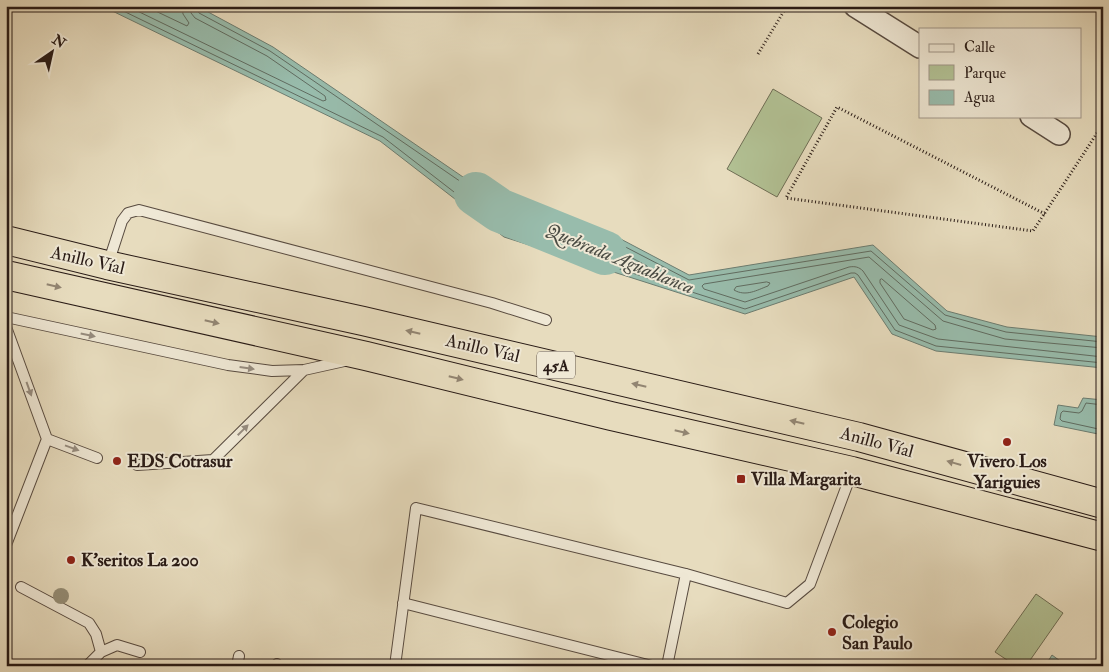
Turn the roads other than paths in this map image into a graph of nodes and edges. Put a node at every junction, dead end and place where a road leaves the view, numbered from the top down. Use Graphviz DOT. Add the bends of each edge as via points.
graph roads {
  1 [pos="855,6"];
  2 [pos="919,46"];
  3 [pos="1034,118"];
  4 [pos="1059,134"];
  5 [pos="6,240"];
  6 [pos="107,265"];
  7 [pos="6,275"];
  8 [pos="6,317"];
  9 [pos="546,320"];
  10 [pos="6,327"];
  11 [pos="366,356"];
  12 [pos="304,370"];
  13 [pos="47,439"];
  14 [pos="97,458"];
  15 [pos="137,465"];
  16 [pos="852,471"];
  17 [pos="1103,504"];
  18 [pos="1103,537"];
  19 [pos="6,545"];
  20 [pos="686,574"];
  21 [pos="21,587"];
  22 [pos="403,603"];
  23 [pos="102,652"];
  24 [pos="140,652"];
  25 [pos="87,666"];
  26 [pos="395,666"];
  27 [pos="652,666"];
  28 [pos="667,666"];
  1 -- 2 [label="street"];
  3 -- 4 [label="street"];
  5 -- 6 [label="highway, Anillo Víal / 45A"];
  6 -- 9 [label="lane" via="122,221 128,213 139,210"];
  17 -- 6 [label="highway, Anillo Víal / 45A, one-way" via="859,437"];
  7 -- 11 [label="highway, Anillo Víal / 45A, one-way"];
  8 -- 12 [label="lane, one-way" via="228,365 272,371"];
  10 -- 13 [label="lane, one-way"];
  11 -- 12 [label="lane"];
  11 -- 16 [label="highway, Anillo Víal / 45A, one-way"];
  15 -- 12 [label="lane, one-way" via="213,460"];
  13 -- 14 [label="lane, one-way"];
  13 -- 19 [label="lane"];
  16 -- 18 [label="highway, Anillo Víal / 45A"];
  16 -- 20 [label="lane" via="810,584 787,603"];
  20 -- 22 [label="lane" via="416,508"];
  20 -- 28 [label="lane"];
  21 -- 23 [label="lane" via="89,624"];
  22 -- 26 [label="lane"];
  22 -- 27 [label="lane"];
  23 -- 24 [label="lane" via="117,645"];
  23 -- 25 [label="lane"];
}
